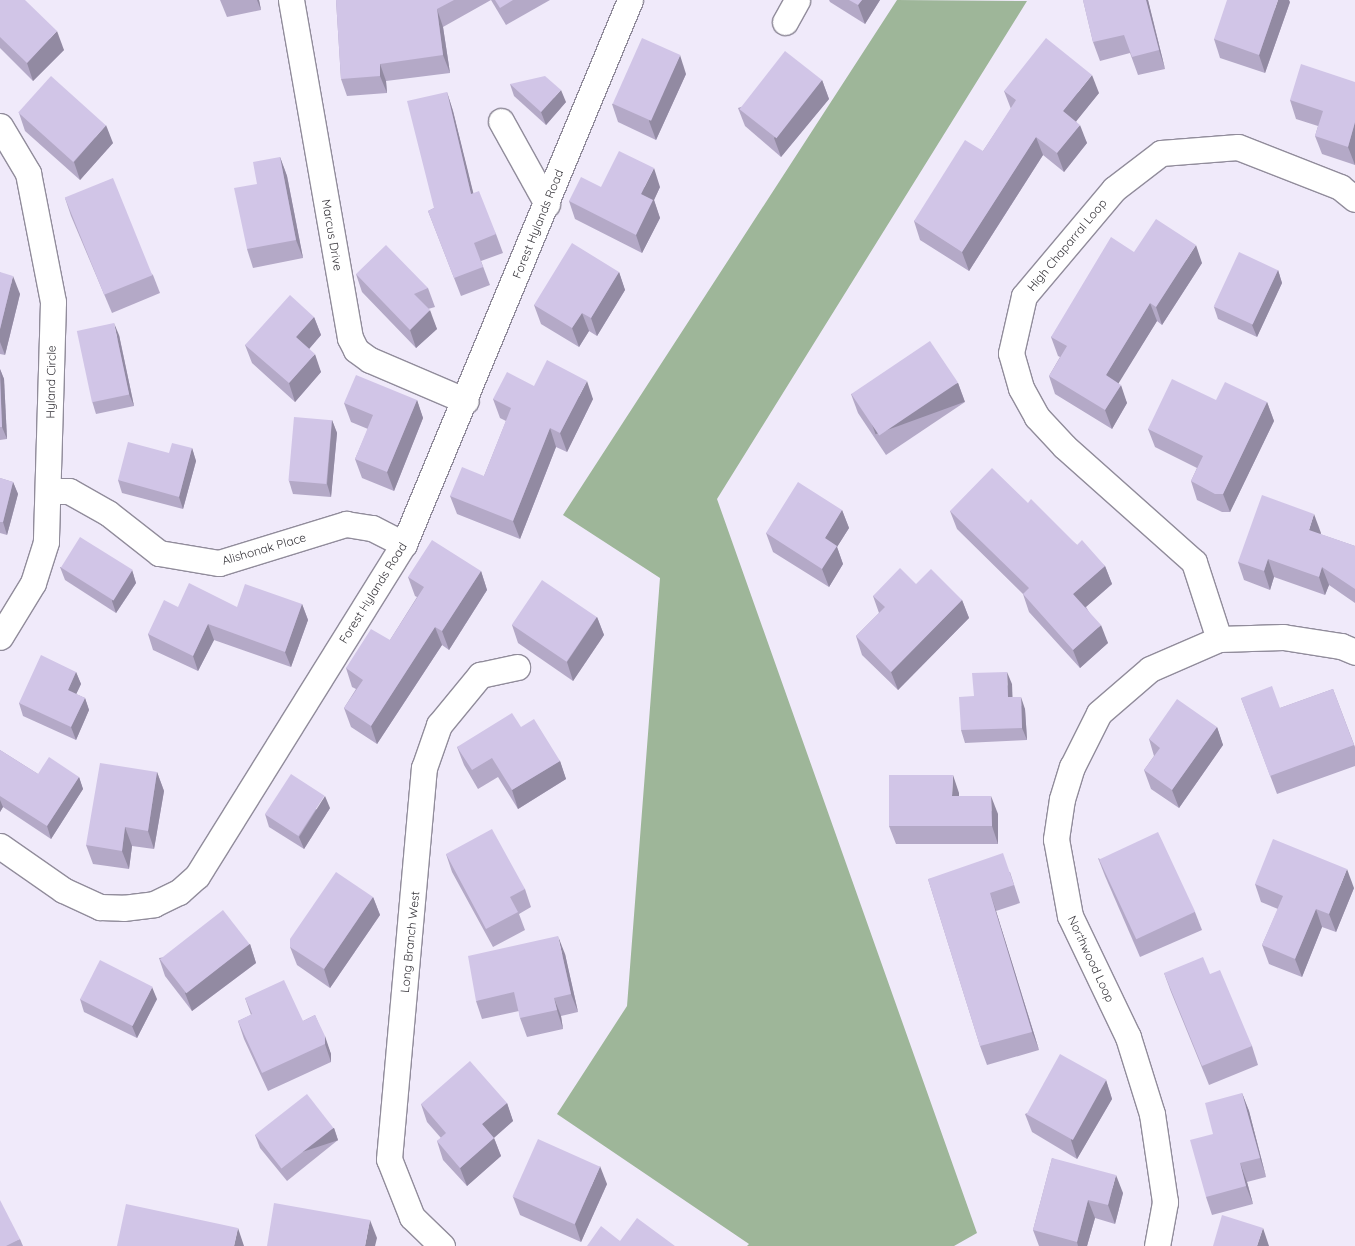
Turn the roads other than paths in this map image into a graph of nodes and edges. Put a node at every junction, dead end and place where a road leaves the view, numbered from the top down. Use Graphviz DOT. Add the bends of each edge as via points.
graph roads {
  1 [pos="290,0"];
  2 [pos="630,0"];
  3 [pos="797,0"];
  4 [pos="785,22"];
  5 [pos="501,121"];
  6 [pos="0,126"];
  7 [pos="1355,199"];
  8 [pos="546,204"];
  9 [pos="466,401"];
  10 [pos="50,491"];
  11 [pos="404,544"];
  12 [pos="0,637"];
  13 [pos="1219,639"];
  14 [pos="1355,652"];
  15 [pos="518,667"];
  16 [pos="0,846"];
  17 [pos="442,1246"];
  18 [pos="1157,1246"];
  1 -- 9 [label="street, Marcus Drive" via="350,338 356,350 370,360"];
  2 -- 8 [label="street, Forest Hylands Road"];
  3 -- 4 [label="street"];
  5 -- 8 [label="street"];
  6 -- 10 [label="street, Hyland Circle" via="28,173 53,302"];
  7 -- 13 [label="street, High Chaparral Loop" via="1340,187 1238,146 1161,153 1114,189 1024,296 1011,353 1021,388 1037,417 1064,446 1194,562"];
  8 -- 9 [label="street, Forest Hylands Road"];
  9 -- 11 [label="street, Forest Hylands Road"];
  10 -- 11 [label="street, Alishonak Place" via="69,491 108,513 159,553 203,561 219,563 346,524 372,528"];
  10 -- 12 [label="street, Hyland Circle" via="46,542 33,583"];
  11 -- 16 [label="street, Forest Hylands Road" via="197,876 179,892 154,904 100,907 63,890"];
  13 -- 14 [label="street, Northwood Loop" via="1283,637 1341,646"];
  13 -- 18 [label="street, Northwood Loop" via="1150,670 1099,713 1072,767 1062,799 1056,839 1070,916 1128,1037 1152,1114 1165,1202"];
  15 -- 17 [label="street, Long Branch West" via="480,675 439,725 424,768 389,1159 412,1217"];
}
